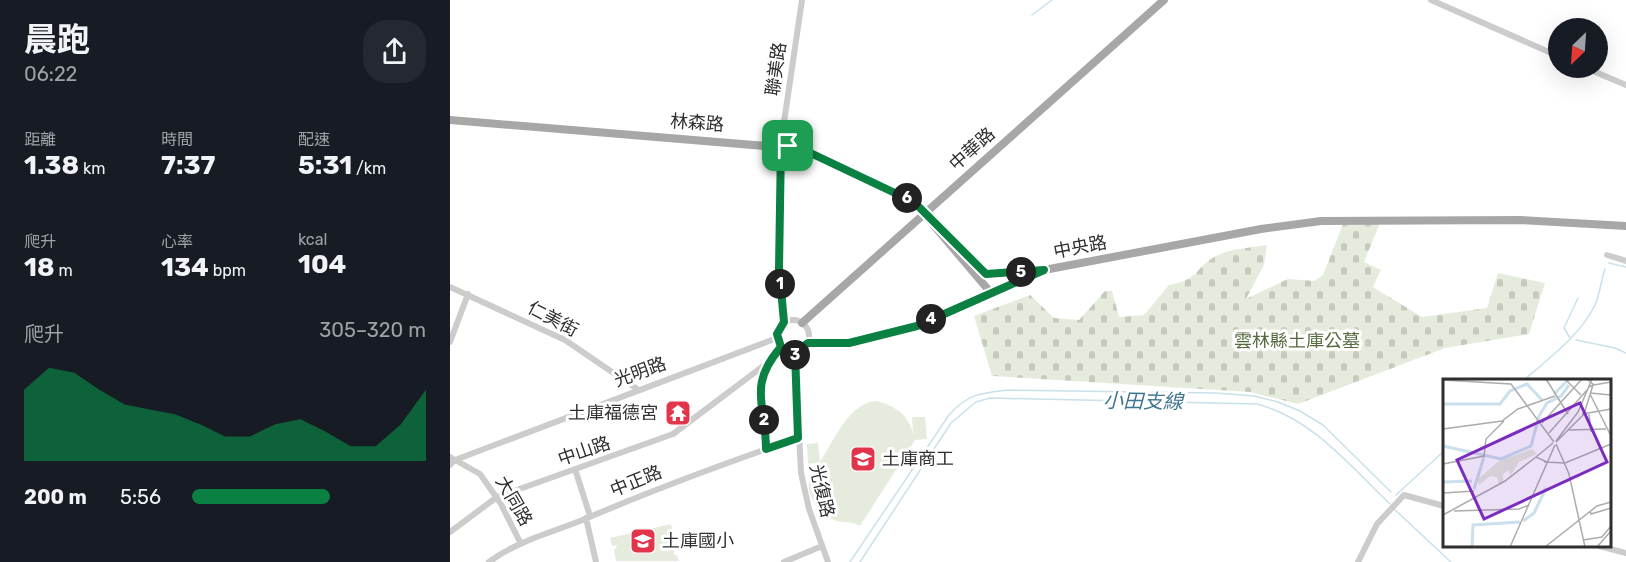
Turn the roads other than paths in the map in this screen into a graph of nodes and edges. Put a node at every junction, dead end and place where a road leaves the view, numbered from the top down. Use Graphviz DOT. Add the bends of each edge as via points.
graph roads {
  1 [pos="802,0"];
  2 [pos="1164,0"];
  3 [pos="1431,0"];
  4 [pos="1548,52"];
  5 [pos="1608,77"];
  6 [pos="1626,85"];
  7 [pos="450,120"];
  8 [pos="781,145"];
  9 [pos="924,214"];
  10 [pos="1626,226"];
  11 [pos="1607,255"];
  12 [pos="1626,261"];
  13 [pos="1044,270"];
  14 [pos="450,287"];
  15 [pos="991,293"];
  16 [pos="468,294"];
  17 [pos="784,322"];
  18 [pos="802,323"];
  19 [pos="777,338"];
  20 [pos="450,342"];
  21 [pos="808,343"];
  22 [pos="781,347"];
  23 [pos="795,352"];
  24 [pos="766,364"];
  25 [pos="637,389"];
  26 [pos="798,438"];
  27 [pos="766,449"];
  28 [pos="452,461"];
  29 [pos="575,469"];
  30 [pos="497,496"];
  31 [pos="1443,506"];
  32 [pos="588,517"];
  33 [pos="450,532"];
  34 [pos="520,542"];
  35 [pos="822,546"];
  36 [pos="1603,547"];
  37 [pos="1626,553"];
  38 [pos="489,562"];
  39 [pos="596,562"];
  40 [pos="784,562"];
  41 [pos="828,562"];
  42 [pos="1358,562"];
  1 -- 8 [label="street, 聯美路"];
  2 -- 9 [label="main road, 中華路"];
  3 -- 4 [label="street"];
  5 -- 6 [label="street"];
  7 -- 8 [label="main road, 林森路"];
  8 -- 9 [label="main road, 林森路" via="802,149 904,196"];
  8 -- 17 [label="street, 聯美路" via="779,268"];
  9 -- 13 [label="main road, 林森路" via="986,274"];
  9 -- 15 [label="main road, 林森路"];
  9 -- 18 [label="main road, 中華路"];
  10 -- 13 [label="main road, 中央路" via="1446,220 1321,221"];
  11 -- 12 [label="street"];
  13 -- 15 [label="main road, 中央路"];
  14 -- 16 [label="street, 仁美街"];
  15 -- 21 [label="street, 中央路" via="892,333 849,343"];
  16 -- 20 [label="street"];
  16 -- 25 [label="street, 仁美街" via="565,340"];
  17 -- 18 [label="street"];
  17 -- 19 [label="street"];
  18 -- 21 [label="street" via="808,332"];
  19 -- 22 [label="street"];
  19 -- 25 [label="street, 光明路"];
  21 -- 23 [label="street"];
  22 -- 23 [label="street"];
  22 -- 24 [label="street, 中山路"];
  23 -- 26 [label="street, 光復路"];
  24 -- 27 [label="street" via="761,383"];
  24 -- 29 [label="street, 中山路" via="673,434"];
  25 -- 28 [label="street, 光明路"];
  26 -- 27 [label="street, 中正路"];
  26 -- 35 [label="street, 光復路" via="808,509"];
  27 -- 32 [label="street, 中正路" via="667,483"];
  28 -- 30 [label="street, 大同路" via="480,474"];
  29 -- 30 [label="street, 中山路"];
  29 -- 32 [label="street"];
  30 -- 33 [label="street, 中山路"];
  30 -- 34 [label="street, 大同路"];
  31 -- 42 [label="street" via="1404,495 1384,515"];
  32 -- 34 [label="street, 中正路"];
  32 -- 39 [label="street"];
  34 -- 38 [label="street, 中正路"];
  35 -- 40 [label="street"];
  35 -- 41 [label="street, 光復路"];
  36 -- 37 [label="street"];
}
